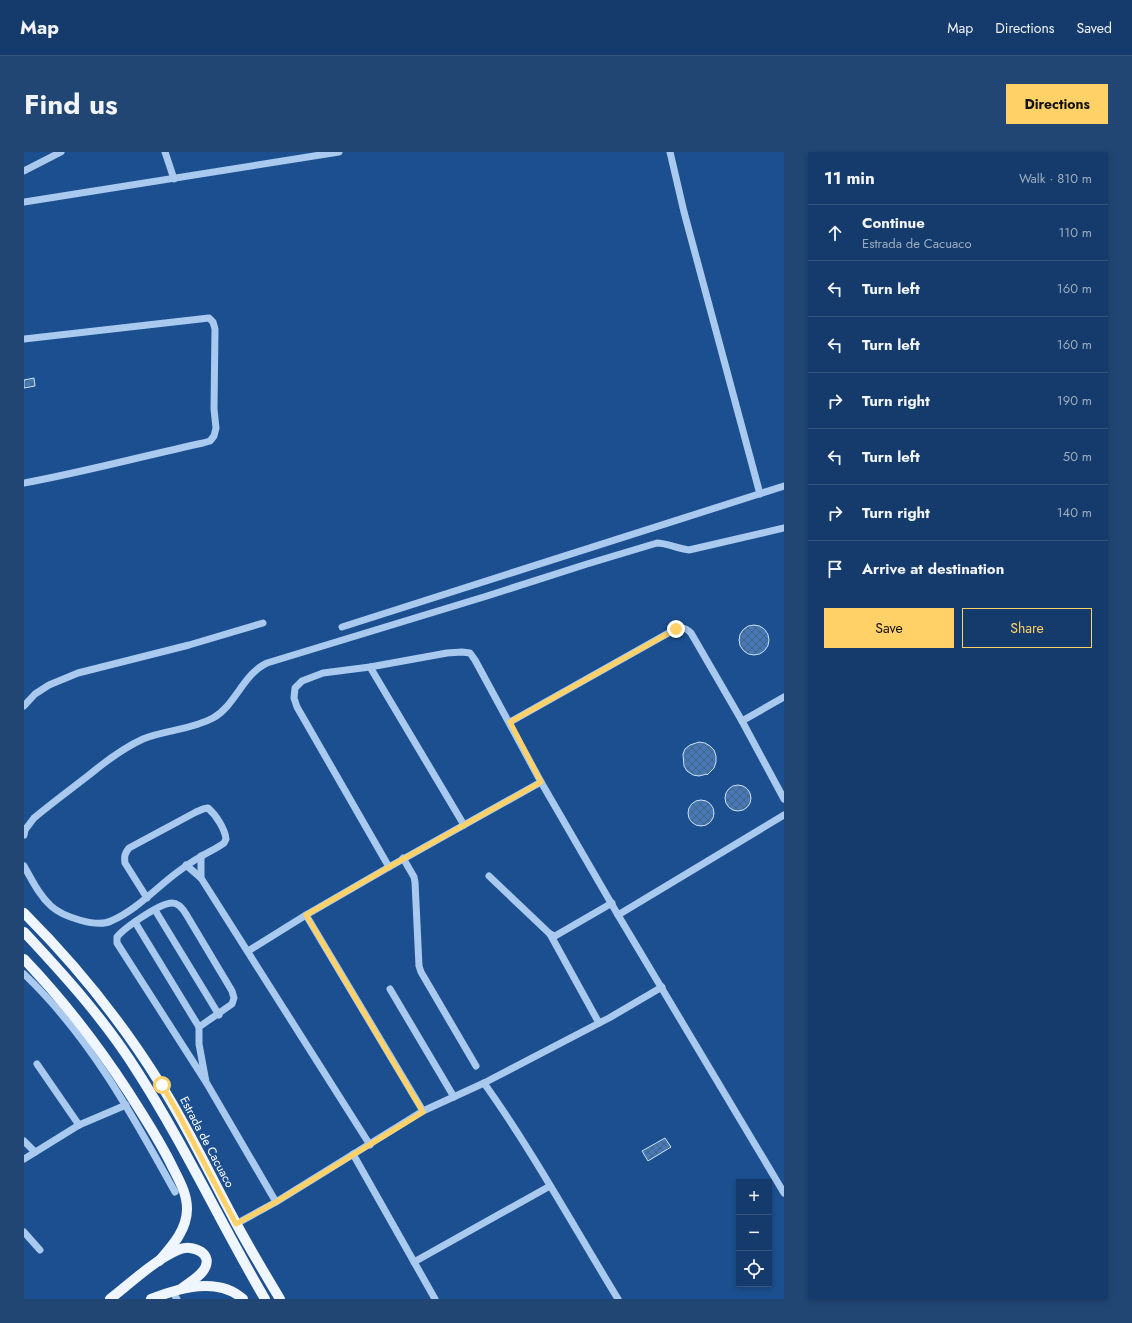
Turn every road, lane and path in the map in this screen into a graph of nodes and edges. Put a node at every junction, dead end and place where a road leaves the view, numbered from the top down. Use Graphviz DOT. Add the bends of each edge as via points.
graph roads {
  1 [pos="41,152"];
  2 [pos="61,152"];
  3 [pos="165,152"];
  4 [pos="339,152"];
  5 [pos="670,152"];
  6 [pos="43,160"];
  7 [pos="24,171"];
  8 [pos="174,179"];
  9 [pos="24,202"];
  10 [pos="24,339"];
  11 [pos="24,483"];
  12 [pos="784,486"];
  13 [pos="760,494"];
  14 [pos="784,528"];
  15 [pos="263,623"];
  16 [pos="342,627"];
  17 [pos="370,667"];
  18 [pos="784,697"];
  19 [pos="24,706"];
  20 [pos="742,721"];
  21 [pos="510,722"];
  22 [pos="541,782"];
  23 [pos="784,799"];
  24 [pos="784,815"];
  25 [pos="464,824"];
  26 [pos="24,835"];
  27 [pos="201,856"];
  28 [pos="403,858"];
  29 [pos="186,865"];
  30 [pos="24,866"];
  31 [pos="389,867"];
  32 [pos="489,876"];
  33 [pos="201,878"];
  34 [pos="147,898"];
  35 [pos="612,903"];
  36 [pos="155,910"];
  37 [pos="24,912"];
  38 [pos="306,915"];
  39 [pos="618,915"];
  40 [pos="135,922"];
  41 [pos="24,932"];
  42 [pos="550,934"];
  43 [pos="248,952"];
  44 [pos="24,959"];
  45 [pos="24,974"];
  46 [pos="662,988"];
  47 [pos="390,989"];
  48 [pos="219,1015"];
  49 [pos="599,1023"];
  50 [pos="199,1027"];
  51 [pos="37,1064"];
  52 [pos="476,1066"];
  53 [pos="206,1082"];
  54 [pos="484,1083"];
  55 [pos="454,1097"];
  56 [pos="126,1105"];
  57 [pos="423,1112"];
  58 [pos="79,1125"];
  59 [pos="24,1141"];
  60 [pos="370,1145"];
  61 [pos="34,1152"];
  62 [pos="353,1154"];
  63 [pos="24,1159"];
  64 [pos="550,1186"];
  65 [pos="175,1192"];
  66 [pos="784,1193"];
  67 [pos="276,1202"];
  68 [pos="236,1224"];
  69 [pos="24,1232"];
  70 [pos="40,1250"];
  71 [pos="159,1261"];
  72 [pos="414,1262"];
  73 [pos="177,1293"];
  74 [pos="110,1299"];
  75 [pos="151,1299"];
  76 [pos="242,1299"];
  77 [pos="265,1299"];
  78 [pos="280,1299"];
  79 [pos="435,1299"];
  80 [pos="618,1299"];
  1 -- 6 [label="street"];
  2 -- 6 [label="street"];
  3 -- 8 [label="street"];
  4 -- 8 [label="street"];
  5 -- 13 [label="street"];
  6 -- 7 [label="street"];
  8 -- 9 [label="street"];
  10 -- 11 [label="street" via="209,318 215,329 216,428 214,436 203,443"];
  12 -- 13 [label="street"];
  13 -- 16 [label="street"];
  14 -- 26 [label="street" via="689,550 657,543 267,663 251,675 222,712 202,723 144,739 116,754 34,818"];
  15 -- 19 [label="street" via="78,673 49,685 35,694"];
  17 -- 21 [label="street" via="447,653 470,653"];
  17 -- 25 [label="street"];
  17 -- 31 [label="street" via="323,673 302,681 295,688 294,698"];
  18 -- 20 [label="street"];
  20 -- 21 [label="street" via="691,633 687,628 682,628 672,631"];
  20 -- 23 [label="street"];
  21 -- 22 [label="street"];
  22 -- 25 [label="street"];
  22 -- 35 [label="street"];
  24 -- 39 [label="street"];
  25 -- 28 [label="street"];
  27 -- 29 [label="street"];
  27 -- 33 [label="street"];
  27 -- 34 [label="street" via="219,847 226,839 226,834 208,808 129,848 124,858 125,863"];
  28 -- 31 [label="street"];
  28 -- 52 [label="street" via="415,882 421,972"];
  29 -- 33 [label="street"];
  29 -- 34 [label="street"];
  30 -- 34 [label="street" via="52,908 78,920 96,924 110,922"];
  31 -- 38 [label="street"];
  32 -- 42 [label="street"];
  33 -- 43 [label="street"];
  35 -- 39 [label="street"];
  35 -- 42 [label="street" via="555,936"];
  36 -- 40 [label="street"];
  36 -- 48 [label="street"];
  36 -- 48 [label="street" via="172,903 182,908 186,914 232,991 232,1004"];
  37 -- 68 [label="main road, Estrada de Cacuaco" via="79,972 128,1034 178,1113"];
  38 -- 43 [label="street"];
  38 -- 57 [label="street"];
  39 -- 46 [label="street"];
  40 -- 50 [label="street"];
  40 -- 53 [label="street" via="121,932 117,937 117,943"];
  41 -- 77 [label="main road, Estrada de Cacuaco" via="83,997 137,1070"];
  42 -- 49 [label="street"];
  43 -- 60 [label="street"];
  44 -- 71 [label="main road" via="103,1054 163,1146 183,1188 187,1208 185,1222 177,1240"];
  45 -- 56 [label="street" via="89,1048"];
  46 -- 49 [label="street"];
  46 -- 66 [label="street"];
  47 -- 55 [label="street"];
  48 -- 50 [label="street"];
  49 -- 54 [label="street"];
  50 -- 53 [label="street" via="199,1044"];
  51 -- 58 [label="street"];
  53 -- 67 [label="street"];
  54 -- 55 [label="street"];
  54 -- 64 [label="street"];
  55 -- 57 [label="street"];
  56 -- 58 [label="street"];
  56 -- 65 [label="street"];
  57 -- 60 [label="street"];
  58 -- 61 [label="street"];
  59 -- 61 [label="street"];
  60 -- 62 [label="street"];
  61 -- 63 [label="street"];
  62 -- 67 [label="street"];
  62 -- 72 [label="street"];
  64 -- 72 [label="street"];
  64 -- 80 [label="street"];
  67 -- 68 [label="street"];
  68 -- 78 [label="main road, Estrada de Cacuaco"];
  69 -- 70 [label="street"];
  71 -- 73 [label="main road" via="182,1248 194,1248 203,1254 206,1260 203,1271"];
  71 -- 74 [label="main road"];
  72 -- 79 [label="street"];
  73 -- 75 [label="main road"];
  73 -- 76 [label="main road" via="204,1286 226,1289"];
}
